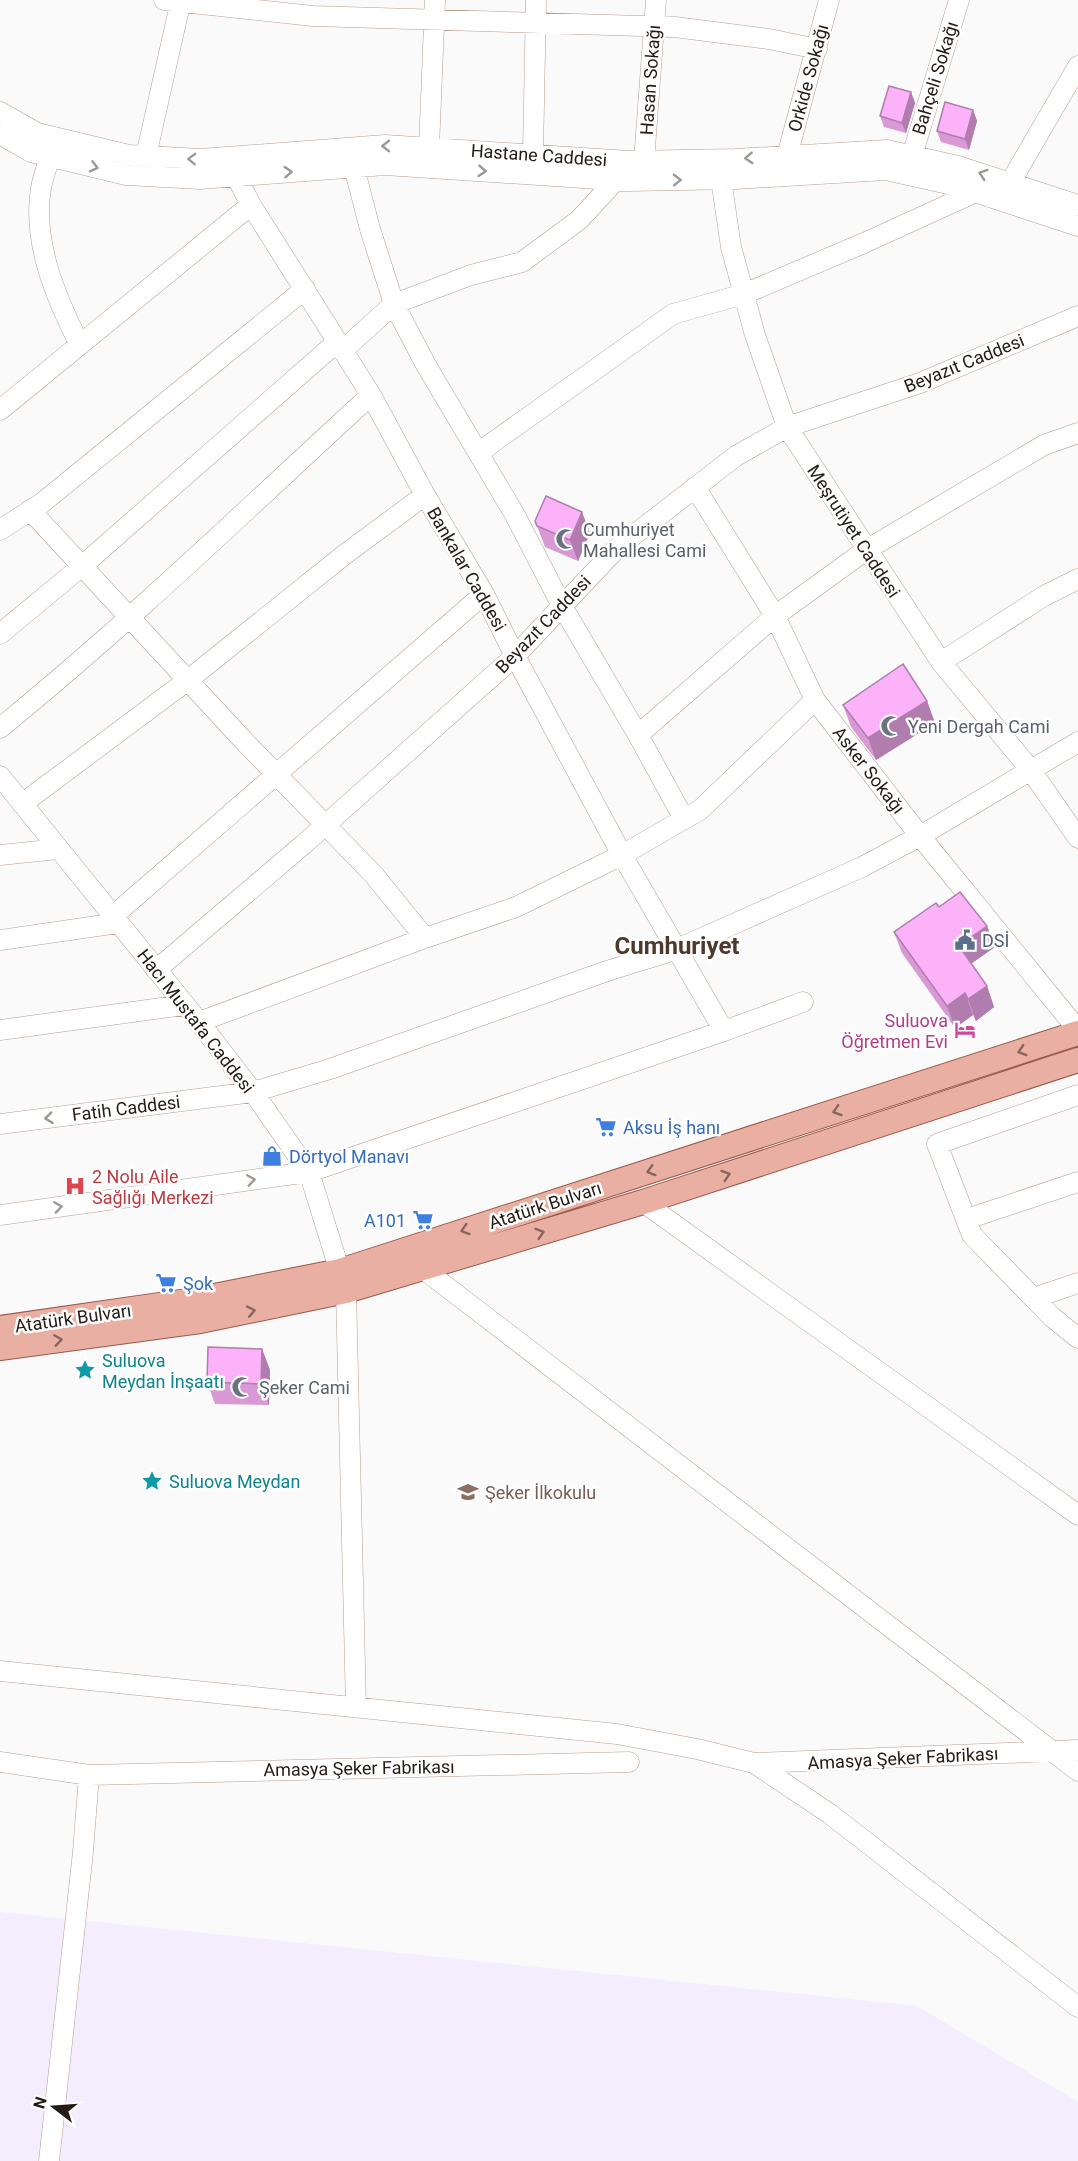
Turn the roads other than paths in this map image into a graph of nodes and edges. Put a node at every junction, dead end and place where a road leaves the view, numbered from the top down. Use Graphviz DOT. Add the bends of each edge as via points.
graph roads {
  1 [pos="435,0"];
  2 [pos="536,0"];
  3 [pos="656,0"];
  4 [pos="829,0"];
  5 [pos="959,0"];
  6 [pos="175,1"];
  7 [pos="435,20"];
  8 [pos="536,23"];
  9 [pos="654,27"];
  10 [pos="817,49"];
  11 [pos="1078,66"];
  12 [pos="0,112"];
  13 [pos="0,134"];
  14 [pos="429,148"];
  15 [pos="533,154"];
  16 [pos="50,156"];
  17 [pos="146,156"];
  18 [pos="787,156"];
  19 [pos="912,156"];
  20 [pos="644,160"];
  21 [pos="354,167"];
  22 [pos="236,176"];
  23 [pos="721,179"];
  24 [pos="616,180"];
  25 [pos="1010,183"];
  26 [pos="976,192"];
  27 [pos="251,204"];
  28 [pos="1078,205"];
  29 [pos="1078,226"];
  30 [pos="304,289"];
  31 [pos="744,294"];
  32 [pos="394,304"];
  33 [pos="1078,316"];
  34 [pos="80,345"];
  35 [pos="339,346"];
  36 [pos="371,396"];
  37 [pos="0,410"];
  38 [pos="787,427"];
  39 [pos="1078,433"];
  40 [pos="478,453"];
  41 [pos="695,488"];
  42 [pos="425,495"];
  43 [pos="30,510"];
  44 [pos="0,530"];
  45 [pos="866,550"];
  46 [pos="82,566"];
  47 [pos="1078,579"];
  48 [pos="484,594"];
  49 [pos="562,606"];
  50 [pos="775,616"];
  51 [pos="129,617"];
  52 [pos="0,634"];
  53 [pos="515,656"];
  54 [pos="941,662"];
  55 [pos="188,680"];
  56 [pos="815,700"];
  57 [pos="0,728"];
  58 [pos="638,735"];
  59 [pos="1078,742"];
  60 [pos="1030,769"];
  61 [pos="277,775"];
  62 [pos="0,776"];
  63 [pos="22,804"];
  64 [pos="684,819"];
  65 [pos="325,826"];
  66 [pos="920,836"];
  67 [pos="1078,838"];
  68 [pos="58,849"];
  69 [pos="0,855"];
  70 [pos="622,855"];
  71 [pos="116,920"];
  72 [pos="425,938"];
  73 [pos="0,940"];
  74 [pos="675,950"];
  75 [pos="156,970"];
  76 [pos="803,1002"];
  77 [pos="184,1005"];
  78 [pos="199,1022"];
  79 [pos="0,1030"];
  80 [pos="724,1031"];
  81 [pos="1078,1032"];
  82 [pos="1078,1060"];
  83 [pos="253,1092"];
  84 [pos="1078,1095"];
  85 [pos="0,1124"];
  86 [pos="309,1172"];
  87 [pos="1078,1182"];
  88 [pos="644,1202"];
  89 [pos="0,1215"];
  90 [pos="967,1219"];
  91 [pos="422,1268"];
  92 [pos="343,1281"];
  93 [pos="1078,1283"];
  94 [pos="1034,1298"];
  95 [pos="0,1328"];
  96 [pos="1078,1338"];
  97 [pos="0,1348"];
  98 [pos="1078,1515"];
  99 [pos="0,1671"];
  100 [pos="356,1707"];
  101 [pos="1078,1750"];
  102 [pos="1052,1751"];
  103 [pos="0,1762"];
  104 [pos="629,1762"];
  105 [pos="754,1764"];
  106 [pos="1078,1771"];
  107 [pos="89,1774"];
  108 [pos="1078,2007"];
  109 [pos="49,2161"];
  1 -- 7 [label="street"];
  2 -- 8 [label="street"];
  3 -- 9 [label="street, Hasan Sokağı"];
  4 -- 10 [label="street, Orkide Sokağı"];
  5 -- 19 [label="street, Bahçeli Sokağı"];
  6 -- 7 [label="street" via="313,16"];
  6 -- 17 [label="street"];
  7 -- 8 [label="street"];
  7 -- 14 [label="street"];
  8 -- 9 [label="street"];
  8 -- 15 [label="street"];
  9 -- 10 [label="street" via="769,39"];
  9 -- 20 [label="street, Hasan Sokağı"];
  10 -- 18 [label="street, Orkide Sokağı"];
  11 -- 25 [label="street"];
  12 -- 17 [label="street, Hastane Caddesi" via="37,133"];
  13 -- 16 [label="street, Hastane Caddesi" via="31,152"];
  14 -- 15 [label="street, Hastane Caddesi"];
  14 -- 17 [label="street, Hastane Caddesi, one-way" via="385,145 200,159"];
  15 -- 20 [label="street, Hastane Caddesi"];
  16 -- 22 [label="street, Hastane Caddesi, one-way" via="126,175 200,179"];
  16 -- 34 [label="street" via="41,189 39,225 61,308"];
  18 -- 19 [label="street, Hastane Caddesi" via="886,150"];
  18 -- 20 [label="street, Hastane Caddesi, one-way"];
  25 -- 19 [label="street, Hastane Caddesi, one-way"];
  22 -- 21 [label="street, Hastane Caddesi, one-way"];
  21 -- 24 [label="street, Hastane Caddesi, one-way" via="385,165"];
  21 -- 32 [label="street"];
  22 -- 27 [label="street, Bankalar Caddesi"];
  24 -- 23 [label="street, Hastane Caddesi, one-way"];
  23 -- 26 [label="street, Hastane Caddesi" via="885,170"];
  23 -- 31 [label="street, Meşrutiyet Caddesi" via="731,247"];
  24 -- 32 [label="street" via="579,220 522,262 471,275"];
  25 -- 28 [label="street, Hastane Caddesi"];
  26 -- 29 [label="street, Hastane Caddesi"];
  26 -- 31 [label="street"];
  27 -- 30 [label="street, Bankalar Caddesi"];
  27 -- 34 [label="street"];
  30 -- 35 [label="street, Bankalar Caddesi"];
  30 -- 43 [label="street"];
  31 -- 38 [label="street, Meşrutiyet Caddesi"];
  31 -- 40 [label="street" via="673,314"];
  32 -- 35 [label="street"];
  32 -- 40 [label="street"];
  33 -- 38 [label="street, Beyazıt Caddesi" via="920,383"];
  34 -- 37 [label="street"];
  35 -- 36 [label="street, Bankalar Caddesi"];
  35 -- 46 [label="street"];
  36 -- 42 [label="street, Bankalar Caddesi"];
  36 -- 51 [label="street"];
  38 -- 41 [label="street, Beyazıt Caddesi" via="736,456"];
  38 -- 45 [label="street, Meşrutiyet Caddesi"];
  39 -- 45 [label="street" via="1044,445"];
  40 -- 49 [label="street"];
  41 -- 49 [label="street, Beyazıt Caddesi" via="617,548"];
  41 -- 50 [label="street, Asker Sokağı"];
  42 -- 48 [label="street, Bankalar Caddesi"];
  42 -- 55 [label="street"];
  43 -- 44 [label="street"];
  43 -- 46 [label="street"];
  45 -- 50 [label="street"];
  45 -- 54 [label="street, Meşrutiyet Caddesi"];
  46 -- 51 [label="street"];
  46 -- 52 [label="street"];
  47 -- 54 [label="street" via="1044,596"];
  48 -- 53 [label="street, Bankalar Caddesi"];
  48 -- 61 [label="street"];
  49 -- 53 [label="street, Beyazıt Caddesi"];
  49 -- 58 [label="street"];
  50 -- 56 [label="street, Asker Sokağı"];
  50 -- 58 [label="street"];
  51 -- 55 [label="street"];
  51 -- 57 [label="street"];
  53 -- 65 [label="street, Beyazıt Caddesi"];
  53 -- 70 [label="street, Bankalar Caddesi"];
  54 -- 60 [label="street, Meşrutiyet Caddesi"];
  55 -- 61 [label="street"];
  55 -- 63 [label="street"];
  56 -- 64 [label="street" via="700,810"];
  56 -- 66 [label="street, Asker Sokağı"];
  58 -- 64 [label="street"];
  59 -- 60 [label="street, Fatih Caddesi"];
  60 -- 66 [label="street, Fatih Caddesi"];
  60 -- 67 [label="street, Meşrutiyet Caddesi"];
  61 -- 65 [label="street"];
  61 -- 71 [label="street"];
  62 -- 63 [label="street, Hacı Mustafa Caddesi"];
  63 -- 68 [label="street, Hacı Mustafa Caddesi"];
  64 -- 70 [label="street"];
  65 -- 72 [label="street" via="374,875"];
  65 -- 75 [label="street, Beyazıt Caddesi"];
  66 -- 74 [label="street, Fatih Caddesi" via="862,867"];
  66 -- 81 [label="street, Asker Sokağı"];
  68 -- 69 [label="street"];
  68 -- 71 [label="street, Hacı Mustafa Caddesi"];
  70 -- 72 [label="street" via="516,907"];
  70 -- 74 [label="street, Bankalar Caddesi"];
  71 -- 73 [label="street"];
  71 -- 75 [label="street, Hacı Mustafa Caddesi"];
  72 -- 78 [label="street"];
  74 -- 80 [label="street, Bankalar Caddesi"];
  74 -- 83 [label="street, Fatih Caddesi"];
  75 -- 77 [label="street, Hacı Mustafa Caddesi"];
  76 -- 80 [label="street"];
  77 -- 78 [label="street, Hacı Mustafa Caddesi"];
  77 -- 79 [label="street"];
  78 -- 83 [label="street, Hacı Mustafa Caddesi"];
  80 -- 86 [label="street"];
  81 -- 92 [label="main road, Atatürk Bulvarı, one-way"];
  88 -- 82 [label="main road, Atatürk Bulvarı, one-way"];
  83 -- 85 [label="street, Fatih Caddesi, one-way"];
  83 -- 86 [label="street, Hacı Mustafa Caddesi"];
  84 -- 90 [label="street" via="937,1144"];
  89 -- 86 [label="street, one-way"];
  86 -- 92 [label="street, Hacı Mustafa Caddesi"];
  87 -- 90 [label="street"];
  91 -- 88 [label="main road, Atatürk Bulvarı, one-way"];
  88 -- 98 [label="street"];
  90 -- 94 [label="street" via="972,1234"];
  91 -- 92 [label="main road, Atatürk Bulvarı"];
  91 -- 102 [label="street"];
  92 -- 95 [label="main road, Atatürk Bulvarı"];
  97 -- 92 [label="main road, Atatürk Bulvarı, one-way" via="200,1321"];
  92 -- 100 [label="street, Hacı Mustafa Caddesi"];
  93 -- 94 [label="street"];
  94 -- 96 [label="street"];
  99 -- 100 [label="street"];
  100 -- 105 [label="street" via="617,1734"];
  101 -- 102 [label="street, Amasya Şeker Fabrikası"];
  102 -- 105 [label="street, Amasya Şeker Fabrikası"];
  102 -- 106 [label="street"];
  103 -- 107 [label="street, Amasya Şeker Fabrikası"];
  104 -- 107 [label="street, Amasya Şeker Fabrikası"];
  105 -- 108 [label="street" via="830,1814"];
  107 -- 109 [label="street"];
}
